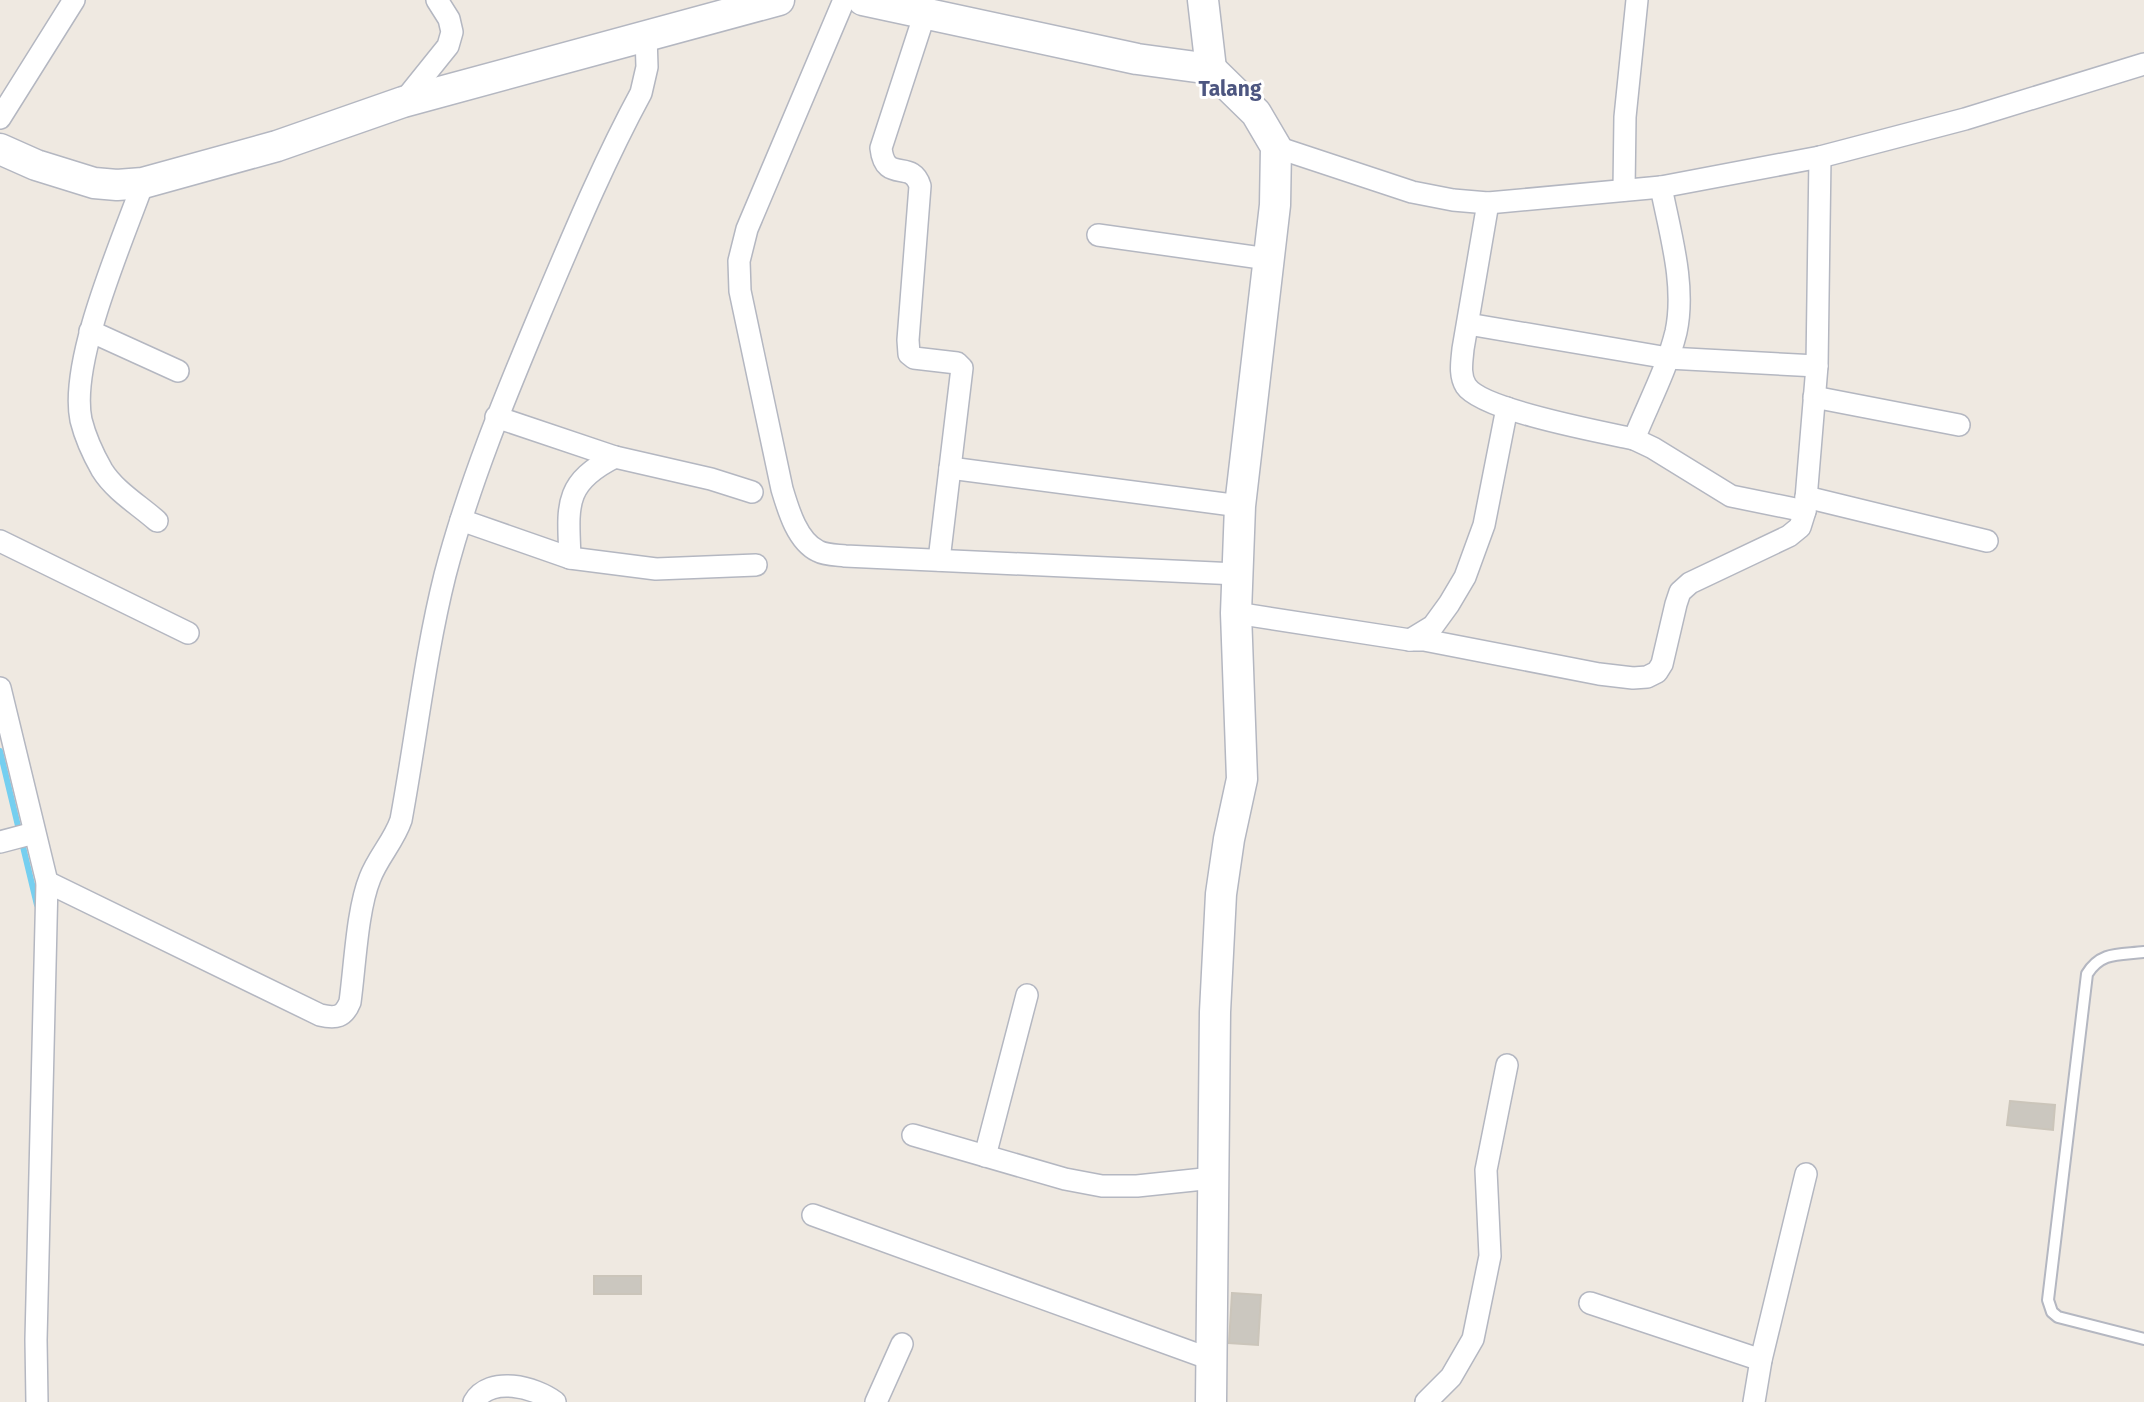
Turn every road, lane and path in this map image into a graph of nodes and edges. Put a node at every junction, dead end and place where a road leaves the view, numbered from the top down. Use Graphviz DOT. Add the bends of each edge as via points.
graph roads {
  1 [pos="74,0"];
  2 [pos="437,0"];
  3 [pos="779,0"];
  4 [pos="844,0"];
  5 [pos="863,0"];
  6 [pos="1203,0"];
  7 [pos="1637,0"];
  8 [pos="925,13"];
  9 [pos="646,35"];
  10 [pos="2144,65"];
  11 [pos="1210,69"];
  12 [pos="403,102"];
  13 [pos="0,118"];
  14 [pos="1276,147"];
  15 [pos="0,149"];
  16 [pos="1820,157"];
  17 [pos="143,183"];
  18 [pos="1661,187"];
  19 [pos="1624,190"];
  20 [pos="1488,203"];
  21 [pos="1098,235"];
  22 [pos="1268,259"];
  23 [pos="1468,324"];
  24 [pos="90,331"];
  25 [pos="1668,358"];
  26 [pos="1817,366"];
  27 [pos="178,372"];
  28 [pos="1814,397"];
  29 [pos="1507,408"];
  30 [pos="496,417"];
  31 [pos="1959,425"];
  32 [pos="1634,439"];
  33 [pos="615,457"];
  34 [pos="950,468"];
  35 [pos="752,492"];
  36 [pos="1805,504"];
  37 [pos="1240,506"];
  38 [pos="461,520"];
  39 [pos="157,521"];
  40 [pos="0,541"];
  41 [pos="1987,541"];
  42 [pos="570,558"];
  43 [pos="939,560"];
  44 [pos="756,565"];
  45 [pos="1237,574"];
  46 [pos="1236,613"];
  47 [pos="188,633"];
  48 [pos="1410,640"];
  49 [pos="0,688"];
  50 [pos="32,834"];
  51 [pos="4,841"];
  52 [pos="47,882"];
  53 [pos="2144,952"];
  54 [pos="1027,995"];
  55 [pos="1507,1066"];
  56 [pos="914,1135"];
  57 [pos="985,1156"];
  58 [pos="1806,1174"];
  59 [pos="1213,1178"];
  60 [pos="813,1215"];
  61 [pos="1590,1303"];
  62 [pos="2144,1339"];
  63 [pos="902,1344"];
  64 [pos="1213,1360"];
  65 [pos="1761,1360"];
  66 [pos="37,1402"];
  67 [pos="474,1402"];
  68 [pos="555,1402"];
  69 [pos="876,1402"];
  70 [pos="1211,1402"];
  71 [pos="1426,1402"];
  72 [pos="1754,1402"];
  1 -- 13 [label="street"];
  2 -- 12 [label="street" via="449,19 448,46"];
  3 -- 9 [label="street"];
  4 -- 43 [label="street" via="747,229 739,261 740,291 782,489 805,541 818,552 845,556"];
  5 -- 8 [label="street"];
  6 -- 11 [label="street"];
  7 -- 19 [label="street" via="1625,117"];
  8 -- 11 [label="street" via="1137,59"];
  8 -- 34 [label="street" via="881,148 888,168 917,176 920,186 909,354 957,363 962,368"];
  9 -- 12 [label="street"];
  9 -- 30 [label="street" via="647,67 641,93"];
  10 -- 16 [label="street"];
  11 -- 14 [label="street" via="1256,113"];
  12 -- 17 [label="street" via="277,146"];
  14 -- 20 [label="street" via="1412,192"];
  14 -- 22 [label="street"];
  15 -- 17 [label="street" via="94,183"];
  16 -- 18 [label="street"];
  16 -- 26 [label="street"];
  17 -- 24 [label="street"];
  18 -- 19 [label="street"];
  18 -- 25 [label="street" via="1679,301"];
  19 -- 20 [label="street"];
  20 -- 23 [label="street"];
  21 -- 22 [label="street"];
  22 -- 37 [label="street"];
  23 -- 25 [label="street"];
  23 -- 29 [label="street" via="1461,371 1465,385 1475,395"];
  24 -- 27 [label="street"];
  24 -- 39 [label="street" via="80,384 85,434 115,486"];
  25 -- 26 [label="street"];
  25 -- 32 [label="street"];
  26 -- 28 [label="street"];
  28 -- 31 [label="street"];
  28 -- 36 [label="street"];
  29 -- 32 [label="street"];
  29 -- 48 [label="street" via="1484,525 1465,577 1433,626"];
  30 -- 33 [label="street"];
  30 -- 38 [label="street"];
  32 -- 36 [label="street" via="1731,496"];
  33 -- 35 [label="street"];
  33 -- 42 [label="street" via="596,467 576,487 570,502"];
  34 -- 37 [label="street"];
  34 -- 43 [label="street"];
  36 -- 41 [label="street"];
  36 -- 48 [label="street" via="1800,527 1789,536 1680,592 1662,664 1647,677 1599,674"];
  37 -- 45 [label="street"];
  38 -- 42 [label="street"];
  38 -- 52 [label="street" via="444,578 401,820 365,893 350,1002 340,1017 320,1015"];
  40 -- 47 [label="street"];
  42 -- 44 [label="street" via="656,569"];
  43 -- 45 [label="street"];
  45 -- 46 [label="street"];
  46 -- 48 [label="street"];
  46 -- 59 [label="street" via="1242,779 1221,894"];
  49 -- 50 [label="street"];
  50 -- 51 [label="street"];
  50 -- 52 [label="street"];
  52 -- 66 [label="street"];
  53 -- 62 [label="lane" via="2103,957 2087,974 2048,1300 2058,1317"];
  54 -- 57 [label="street"];
  55 -- 71 [label="street" via="1486,1170 1490,1256 1473,1339 1451,1377"];
  56 -- 57 [label="street"];
  57 -- 59 [label="street" via="1102,1186"];
  58 -- 65 [label="street"];
  59 -- 64 [label="street"];
  60 -- 64 [label="street"];
  61 -- 65 [label="street"];
  63 -- 69 [label="street"];
  64 -- 70 [label="street"];
  65 -- 72 [label="street"];
  67 -- 68 [label="street" via="503,1387 522,1387"];
}
